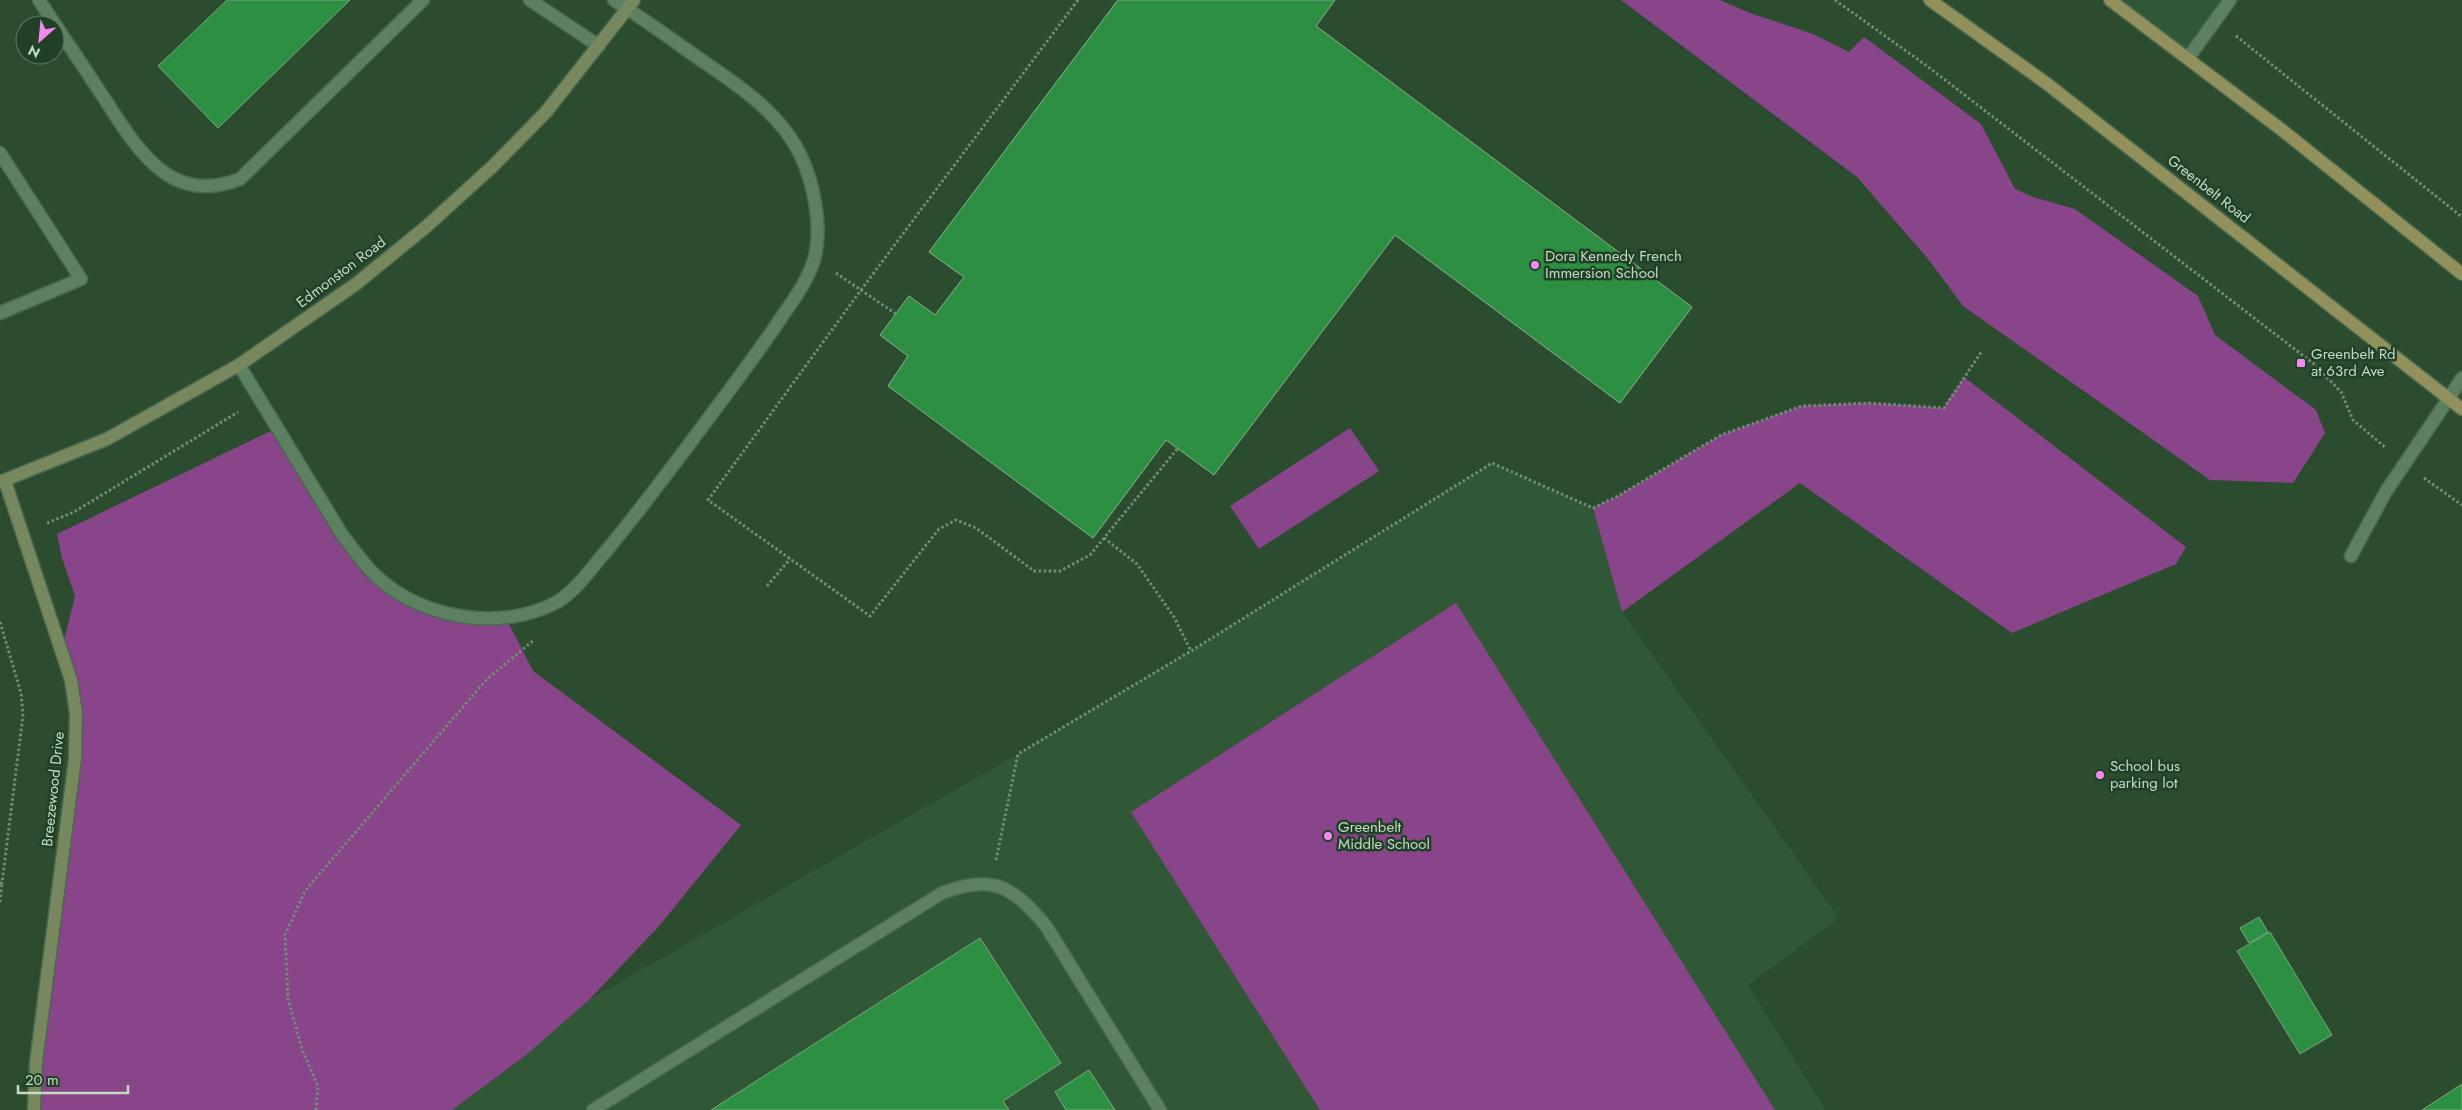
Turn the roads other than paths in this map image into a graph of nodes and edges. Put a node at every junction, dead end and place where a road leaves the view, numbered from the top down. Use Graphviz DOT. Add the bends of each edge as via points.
graph roads {
  1 [pos="39,0"];
  2 [pos="423,0"];
  3 [pos="530,0"];
  4 [pos="614,0"];
  5 [pos="1930,0"];
  6 [pos="2110,0"];
  7 [pos="2230,0"];
  8 [pos="631,4"];
  9 [pos="599,46"];
  10 [pos="2188,58"];
  11 [pos="0,153"];
  12 [pos="2462,274"];
  13 [pos="0,313"];
  14 [pos="239,365"];
  15 [pos="2462,378"];
  16 [pos="2448,398"];
  17 [pos="2462,409"];
  18 [pos="3,481"];
  19 [pos="2351,556"];
  20 [pos="34,1110"];
  21 [pos="593,1110"];
  22 [pos="1160,1110"];
  1 -- 2 [label="street" via="148,161 186,183 204,186 224,185 240,179"];
  3 -- 9 [label="street"];
  4 -- 8 [label="street"];
  5 -- 16 [label="main road, Greenbelt Road" via="2046,82"];
  6 -- 10 [label="main road"];
  7 -- 10 [label="street"];
  8 -- 9 [label="street, Edmonston Road"];
  8 -- 14 [label="street" via="743,89 778,120 800,154 814,196 817,232 814,258 804,284 654,492 582,580 558,601 531,612 480,618 456,615 403,596 378,578 341,533"];
  9 -- 14 [label="street, Edmonston Road" via="546,112 494,166 427,226 356,284"];
  10 -- 12 [label="main road"];
  11 -- 13 [label="street" via="81,279"];
  14 -- 18 [label="street, Edmonston Road" via="107,439"];
  15 -- 16 [label="street"];
  16 -- 17 [label="main road, Greenbelt Road"];
  16 -- 19 [label="street" via="2384,493"];
  18 -- 20 [label="street, Breezewood Drive" via="62,648 76,713 75,759 36,1063"];
  21 -- 22 [label="street" via="942,893 958,887 991,884 1008,889 1046,926"];
}
